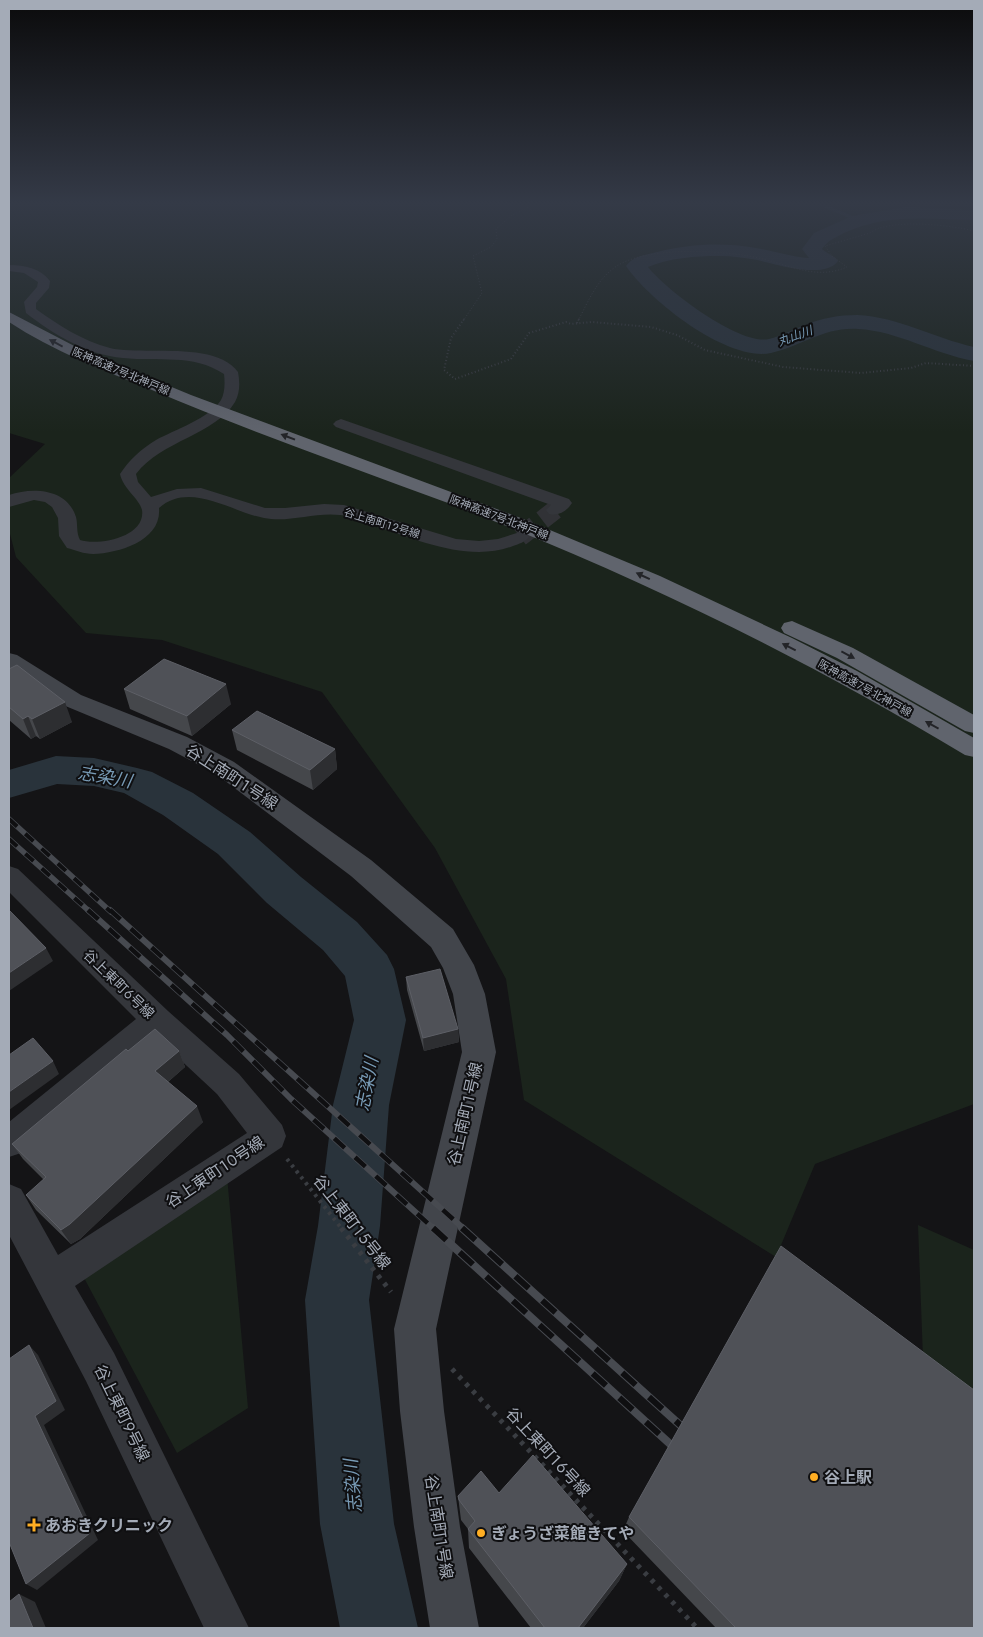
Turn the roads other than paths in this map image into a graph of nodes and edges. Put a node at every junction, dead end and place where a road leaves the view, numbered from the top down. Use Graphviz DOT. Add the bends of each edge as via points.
graph roads {
  1 [pos="43,279"];
  2 [pos="12,310"];
  3 [pos="342,424"];
  4 [pos="342,451"];
  5 [pos="9,502"];
  6 [pos="150,506"];
  7 [pos="555,510"];
  8 [pos="520,536"];
  9 [pos="9,660"];
  10 [pos="974,724"];
  11 [pos="974,749"];
  12 [pos="9,876"];
  13 [pos="157,1020"];
  14 [pos="9,1142"];
  15 [pos="9,1202"];
  16 [pos="52,1280"];
  17 [pos="227,1628"];
  18 [pos="455,1628"];
  1 -- 6 [label="street" via="43,288 30,302 30,310 71,337 120,354 172,353 206,358 231,372 233,381 226,404 201,423 155,448 128,474 130,482"];
  2 -- 4 [label="highway, 阪神高速7号北神戸線" via="78,355 179,396"];
  3 -- 7 [label="street" via="563,504"];
  4 -- 10 [label="highway, 阪神高速7号北神戸線, one-way" via="562,523 845,653"];
  11 -- 4 [label="highway, 阪神高速7号北神戸線, one-way" via="834,670 733,618 615,563"];
  5 -- 6 [label="street" via="34,495 58,503 67,518 66,533 73,544 94,549 141,534 153,515"];
  6 -- 8 [label="street, 谷上南町１２号線" via="168,495 202,491 266,513 322,508 344,510 465,545 492,547"];
  9 -- 18 [label="street, 谷上南町１号線" via="72,700 178,743 225,768 361,868 442,938 458,965 469,994 479,1052 415,1329 432,1488"];
  12 -- 13 [label="street, 谷上東町６号線"];
  13 -- 14 [label="street, 谷上東町６号線"];
  13 -- 16 [label="street, 谷上東町１０号線" via="228,1084 270,1136"];
  15 -- 16 [label="street, 谷上東町９号線"];
  16 -- 17 [label="street, 谷上東町９号線" via="100,1367"];
}
